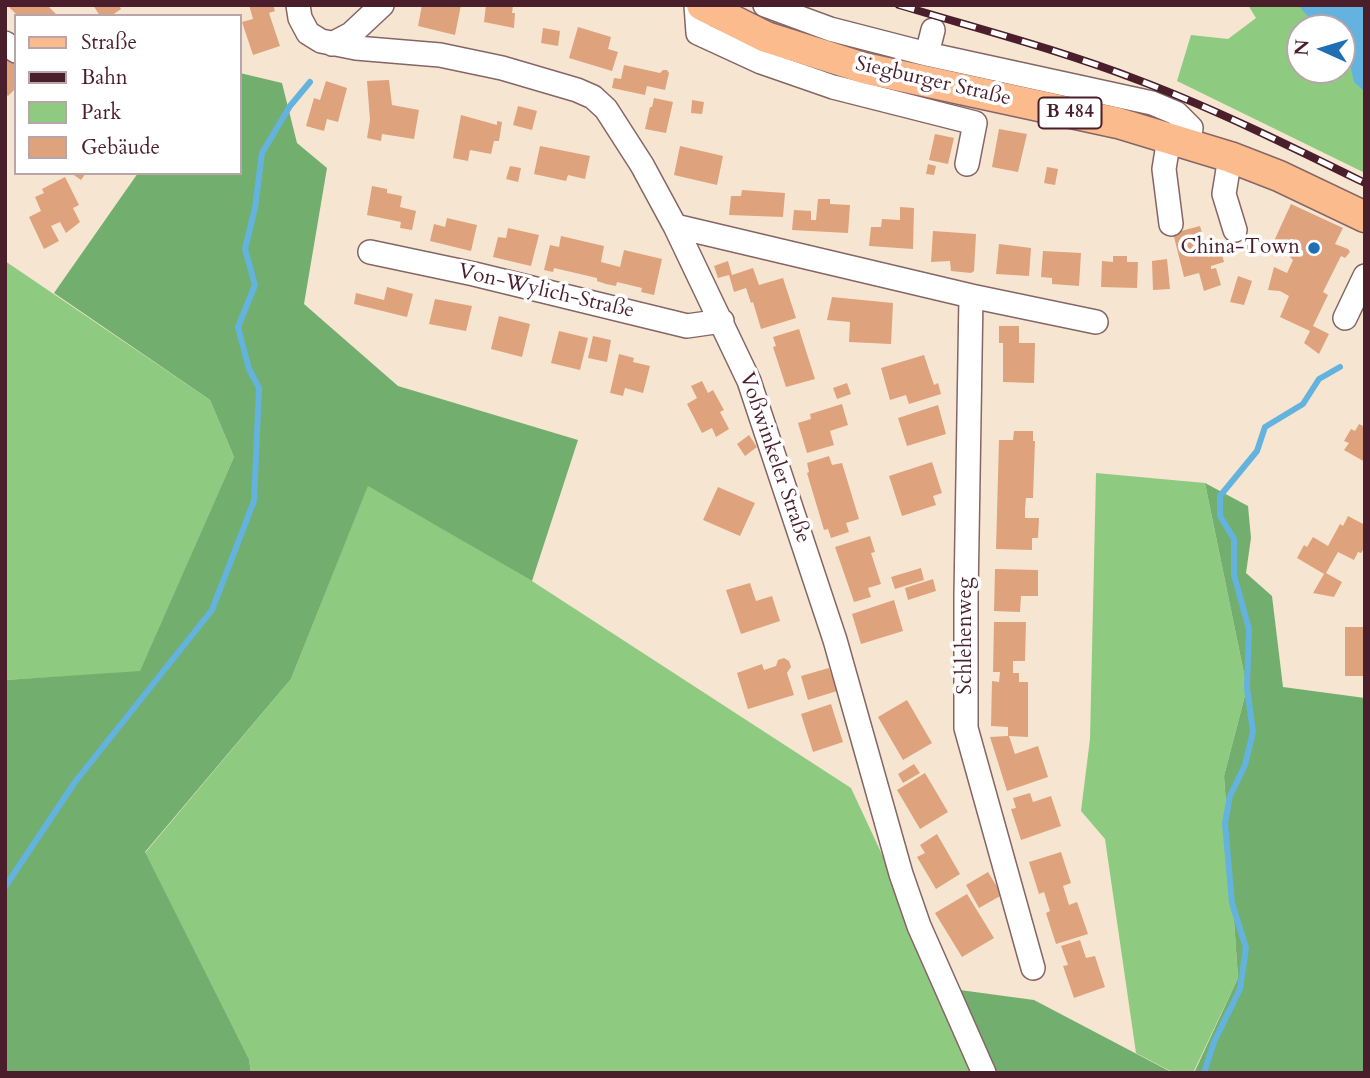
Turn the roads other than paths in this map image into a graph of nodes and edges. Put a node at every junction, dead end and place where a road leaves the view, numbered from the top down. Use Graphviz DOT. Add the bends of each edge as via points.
graph roads {
  1 [pos="298,5"];
  2 [pos="382,5"];
  3 [pos="696,5"];
  4 [pos="702,5"];
  5 [pos="765,5"];
  6 [pos="933,30"];
  7 [pos="332,44"];
  8 [pos="927,54"];
  9 [pos="1179,141"];
  10 [pos="1230,157"];
  11 [pos="967,164"];
  12 [pos="1365,218"];
  13 [pos="1171,224"];
  14 [pos="675,226"];
  15 [pos="1235,230"];
  16 [pos="370,251"];
  17 [pos="1365,276"];
  18 [pos="971,296"];
  19 [pos="1345,318"];
  20 [pos="722,321"];
  21 [pos="1096,322"];
  22 [pos="1033,968"];
  23 [pos="984,1073"];
  1 -- 7 [label="street" via="308,33"];
  2 -- 7 [label="street" via="351,34"];
  3 -- 11 [label="street" via="698,33 761,62 833,87 975,123"];
  4 -- 9 [label="main road, Siegburger Straße / B 484" via="766,37 864,68 1118,123"];
  5 -- 8 [label="street" via="830,30"];
  6 -- 8 [label="street"];
  7 -- 14 [label="street, Voßwinkeler Straße" via="440,55 502,68 593,97 606,109 642,165"];
  8 -- 9 [label="street" via="1152,103 1177,113 1191,128"];
  9 -- 10 [label="main road, Siegburger Straße / B 484"];
  9 -- 13 [label="street" via="1164,169"];
  10 -- 12 [label="main road, Siegburger Straße / B 484"];
  10 -- 15 [label="street" via="1224,194"];
  14 -- 18 [label="street"];
  14 -- 20 [label="street, Voßwinkeler Straße"];
  16 -- 20 [label="street, Von-Wylich-Straße" via="687,326"];
  17 -- 19 [label="street"];
  18 -- 21 [label="street"];
  18 -- 22 [label="street, Schlehenweg" via="966,728"];
  20 -- 23 [label="street, Voßwinkeler Straße" via="768,433 835,640 914,914"];
}
